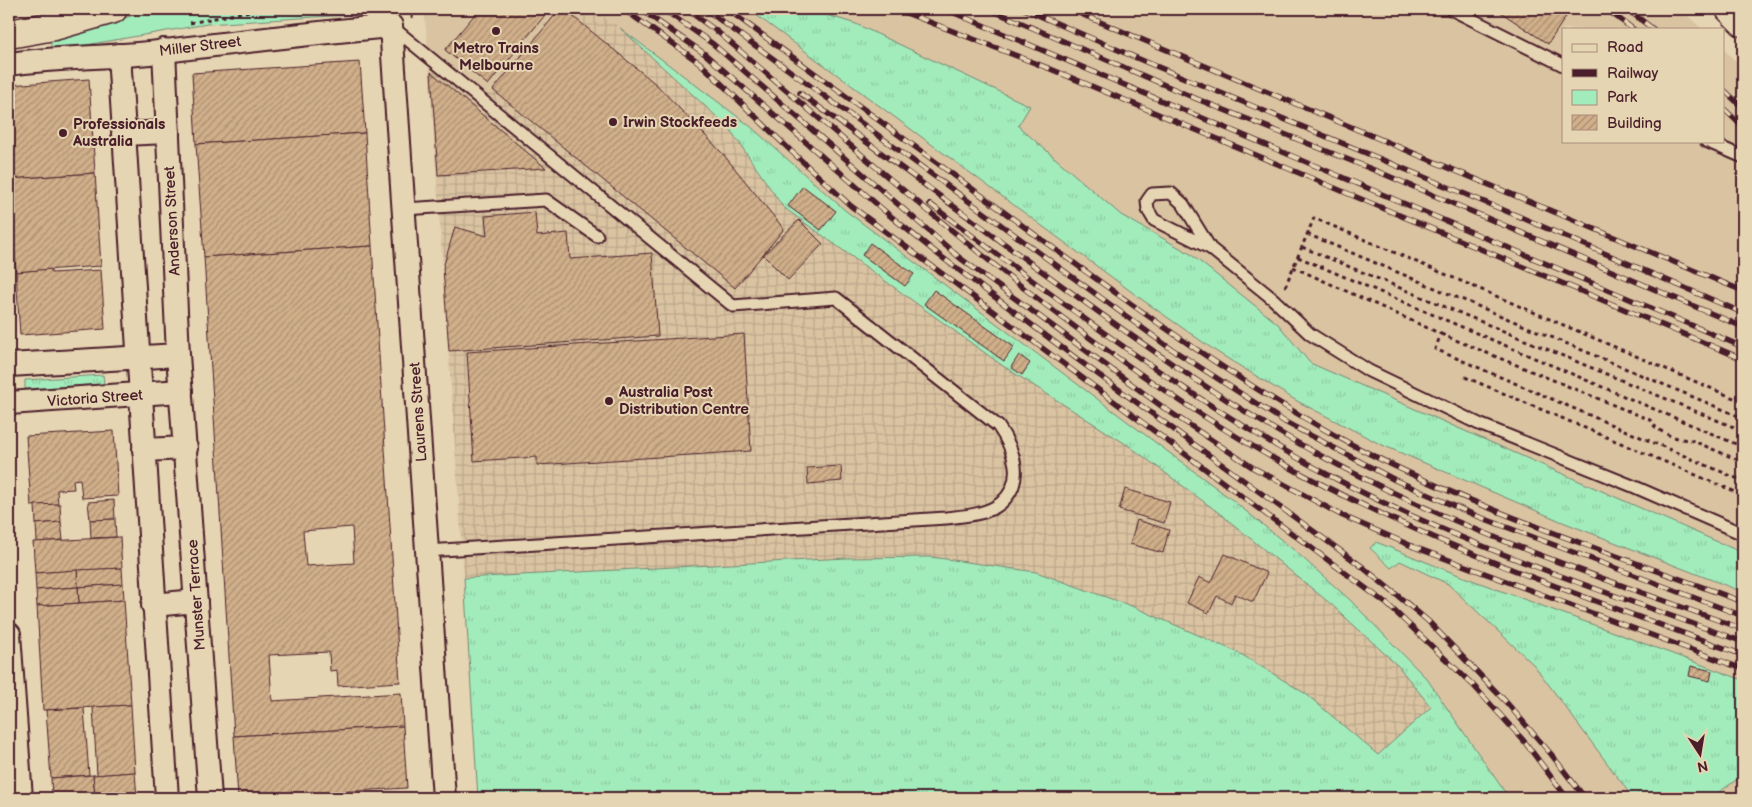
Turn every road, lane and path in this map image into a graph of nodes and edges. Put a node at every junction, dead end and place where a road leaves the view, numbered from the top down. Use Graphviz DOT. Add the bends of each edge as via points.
graph roads {
  1 [pos="113,9"];
  2 [pos="413,9"];
  3 [pos="1451,9"];
  4 [pos="1730,9"];
  5 [pos="412,18"];
  6 [pos="1743,22"];
  7 [pos="392,26"];
  8 [pos="9,34"];
  9 [pos="164,50"];
  10 [pos="119,55"];
  11 [pos="9,64"];
  12 [pos="1562,65"];
  13 [pos="168,132"];
  14 [pos="123,134"];
  15 [pos="1708,142"];
  16 [pos="1743,157"];
  17 [pos="404,209"];
  18 [pos="1306,234"];
  19 [pos="597,236"];
  20 [pos="1302,247"];
  21 [pos="1210,248"];
  22 [pos="1298,257"];
  23 [pos="1441,334"];
  24 [pos="178,355"];
  25 [pos="139,357"];
  26 [pos="9,365"];
  27 [pos="1465,377"];
  28 [pos="181,391"];
  29 [pos="140,395"];
  30 [pos="1743,402"];
  31 [pos="9,403"];
  32 [pos="1743,418"];
  33 [pos="1743,431"];
  34 [pos="1743,447"];
  35 [pos="186,448"];
  36 [pos="144,450"];
  37 [pos="1743,462"];
  38 [pos="1743,481"];
  39 [pos="1743,495"];
  40 [pos="1743,534"];
  41 [pos="427,551"];
  42 [pos="196,601"];
  43 [pos="153,605"];
  44 [pos="9,634"];
  45 [pos="21,798"];
  46 [pos="167,798"];
  47 [pos="210,798"];
  48 [pos="444,798"];
  1 -- 8 [label="main road" via="54,26"];
  2 -- 5 [label="path"];
  3 -- 12 [label="lane"];
  4 -- 6 [label="main road"];
  7 -- 9 [label="street, Miller Street"];
  7 -- 17 [label="street, Laurens Street"];
  7 -- 41 [label="lane" via="733,306 836,298 998,426 1009,442 1016,462 1013,484 1001,503 978,514"];
  9 -- 10 [label="street, Miller Street"];
  9 -- 13 [label="street, Anderson Street"];
  10 -- 11 [label="street, Miller Street"];
  10 -- 14 [label="street"];
  13 -- 14 [label="street"];
  13 -- 24 [label="street, Anderson Street"];
  14 -- 25 [label="street"];
  15 -- 16 [label="lane"];
  17 -- 19 [label="lane" via="546,200"];
  17 -- 41 [label="street, Laurens Street"];
  18 -- 20 [label="path"];
  18 -- 30 [label="path" via="1314,218"];
  18 -- 32 [label="path"];
  20 -- 22 [label="path"];
  20 -- 33 [label="path"];
  21 -- 21 [label="lane" via="1183,204 1171,193 1152,194 1147,201 1154,220"];
  21 -- 40 [label="lane" via="1310,334 1369,371 1479,424 1635,486"];
  22 -- 23 [label="path" via="1293,267"];
  22 -- 34 [label="path"];
  23 -- 37 [label="path" via="1650,420 1654,428"];
  23 -- 38 [label="path" via="1435,350"];
  24 -- 25 [label="street"];
  24 -- 28 [label="street, Anderson Street"];
  25 -- 26 [label="street"];
  25 -- 29 [label="street"];
  27 -- 39 [label="path"];
  28 -- 29 [label="street, Victoria Street"];
  28 -- 35 [label="street, Munster Terrace"];
  29 -- 31 [label="street, Victoria Street"];
  29 -- 36 [label="street"];
  35 -- 36 [label="street"];
  35 -- 42 [label="street, Munster Terrace"];
  36 -- 43 [label="street"];
  41 -- 48 [label="street, Laurens Street"];
  42 -- 43 [label="street"];
  42 -- 47 [label="street, Munster Terrace"];
  43 -- 46 [label="street"];
  44 -- 45 [label="street"];
}
